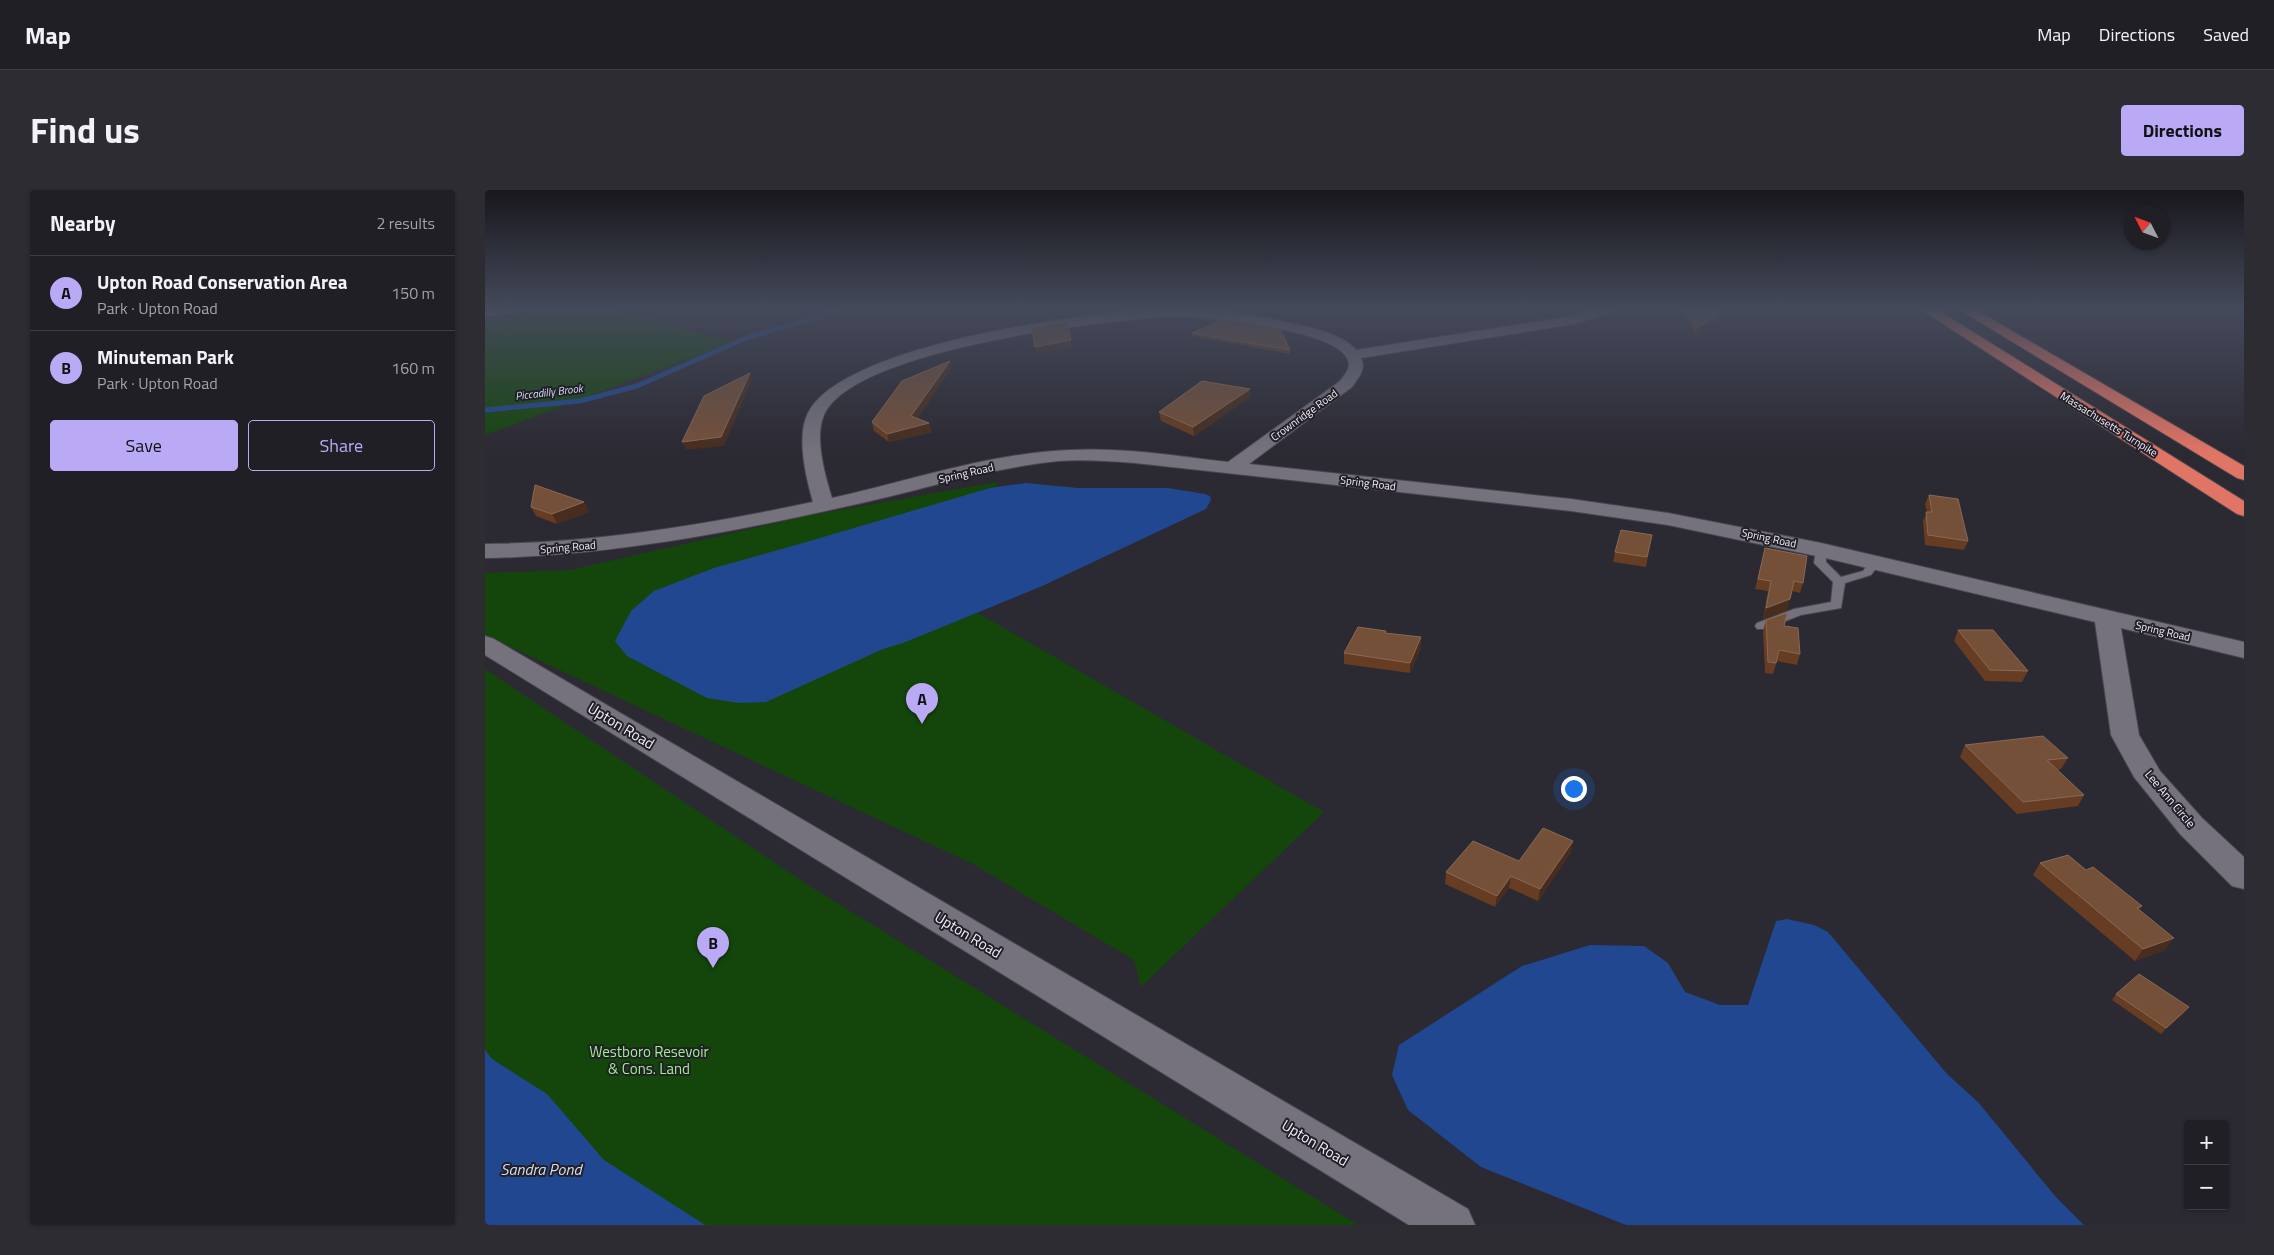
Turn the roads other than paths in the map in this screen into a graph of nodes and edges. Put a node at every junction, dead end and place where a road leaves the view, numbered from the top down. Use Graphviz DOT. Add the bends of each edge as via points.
graph roads {
  1 [pos="914,355"];
  2 [pos="1353,355"];
  3 [pos="2000,355"];
  4 [pos="2044,355"];
  5 [pos="1233,467"];
  6 [pos="2244,474"];
  7 [pos="824,505"];
  8 [pos="2244,510"];
  9 [pos="1821,550"];
  10 [pos="486,552"];
  11 [pos="1875,562"];
  12 [pos="1839,581"];
  13 [pos="2107,618"];
  14 [pos="1761,626"];
  15 [pos="485,644"];
  16 [pos="2244,650"];
  17 [pos="2244,877"];
  18 [pos="1452,1225"];
  1 -- 7 [label="street" via="867,372 845,384 816,412 812,426 815,472"];
  2 -- 5 [label="street, Crownridge Road" via="1355,372 1346,384"];
  3 -- 8 [label="highway, Massachusetts Turnpike"];
  4 -- 6 [label="highway, Massachusetts Turnpike"];
  5 -- 7 [label="street, Spring Road" via="1127,456 1049,456"];
  5 -- 9 [label="street, Spring Road" via="1600,509 1718,528"];
  7 -- 10 [label="street, Spring Road" via="654,538 541,550"];
  9 -- 11 [label="street, Spring Road"];
  9 -- 12 [label="lane" via="1820,563"];
  11 -- 12 [label="lane" via="1867,573"];
  11 -- 13 [label="street, Spring Road"];
  12 -- 14 [label="lane" via="1837,605 1798,612"];
  13 -- 16 [label="street, Spring Road"];
  13 -- 17 [label="street, Lee Ann Circle" via="2125,735 2149,777 2191,826"];
  15 -- 18 [label="street, Upton Road"];
}
